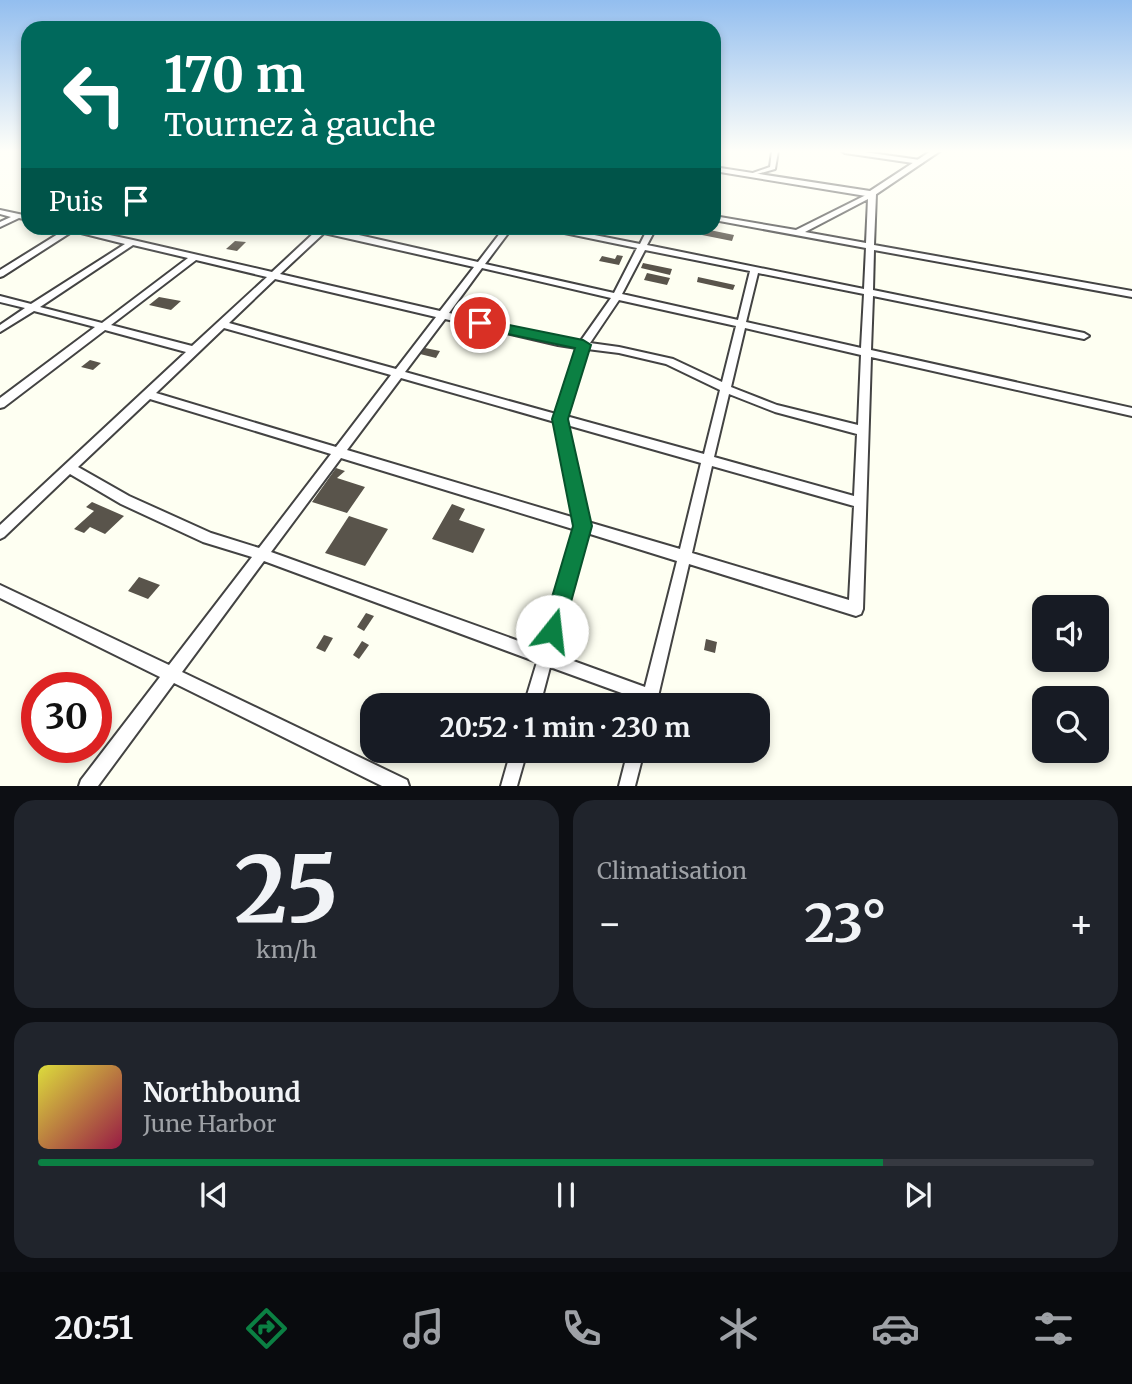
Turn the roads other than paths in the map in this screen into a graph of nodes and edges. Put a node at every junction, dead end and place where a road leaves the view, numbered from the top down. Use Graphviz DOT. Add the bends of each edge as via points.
graph roads {
  1 [pos="832,188"];
  2 [pos="881,188"];
  3 [pos="872,194"];
  4 [pos="0,212"];
  5 [pos="18,216"];
  6 [pos="21,217"];
  7 [pos="721,219"];
  8 [pos="0,225"];
  9 [pos="797,233"];
  10 [pos="60,235"];
  11 [pos="102,235"];
  12 [pos="313,235"];
  13 [pos="350,235"];
  14 [pos="503,235"];
  15 [pos="586,235"];
  16 [pos="648,235"];
  17 [pos="133,242"];
  18 [pos="643,246"];
  19 [pos="870,246"];
  20 [pos="195,257"];
  21 [pos="481,265"];
  22 [pos="755,268"];
  23 [pos="0,274"];
  24 [pos="273,275"];
  25 [pos="868,290"];
  26 [pos="1132,295"];
  27 [pos="617,296"];
  28 [pos="0,299"];
  29 [pos="32,308"];
  30 [pos="444,313"];
  31 [pos="221,324"];
  32 [pos="743,325"];
  33 [pos="102,327"];
  34 [pos="0,328"];
  35 [pos="1084,336"];
  36 [pos="583,345"];
  37 [pos="193,350"];
  38 [pos="866,353"];
  39 [pos="398,374"];
  40 [pos="724,388"];
  41 [pos="147,394"];
  42 [pos="0,404"];
  43 [pos="1132,412"];
  44 [pos="560,419"];
  45 [pos="863,431"];
  46 [pos="339,452"];
  47 [pos="707,461"];
  48 [pos="69,468"];
  49 [pos="860,503"];
  50 [pos="583,526"];
  51 [pos="0,533"];
  52 [pos="262,554"];
  53 [pos="683,556"];
  54 [pos="0,592"];
  55 [pos="545,658"];
  56 [pos="171,674"];
  57 [pos="535,693"];
  58 [pos="630,693"];
  59 [pos="651,693"];
  60 [pos="516,763"];
  61 [pos="633,763"];
  62 [pos="391,784"];
  63 [pos="87,786"];
  64 [pos="509,786"];
  65 [pos="627,786"];
  1 -- 3 [label="street"];
  2 -- 3 [label="street"];
  3 -- 9 [label="street"];
  3 -- 19 [label="street"];
  4 -- 5 [label="street"];
  5 -- 6 [label="street"];
  5 -- 8 [label="street"];
  7 -- 9 [label="street"];
  9 -- 19 [label="street"];
  10 -- 23 [label="street"];
  11 -- 17 [label="street"];
  12 -- 24 [label="street"];
  13 -- 21 [label="street"];
  14 -- 21 [label="street"];
  15 -- 18 [label="street"];
  16 -- 18 [label="street"];
  17 -- 20 [label="street"];
  17 -- 29 [label="street"];
  18 -- 22 [label="street"];
  18 -- 27 [label="street"];
  19 -- 25 [label="street"];
  19 -- 26 [label="street"];
  20 -- 24 [label="street"];
  20 -- 33 [label="street"];
  21 -- 27 [label="street"];
  21 -- 30 [label="street"];
  22 -- 25 [label="street"];
  22 -- 32 [label="street"];
  24 -- 30 [label="street"];
  24 -- 31 [label="street"];
  25 -- 35 [label="street"];
  25 -- 38 [label="street"];
  27 -- 32 [label="street"];
  27 -- 36 [label="street"];
  28 -- 29 [label="street"];
  29 -- 33 [label="street"];
  29 -- 34 [label="street"];
  30 -- 36 [label="street"];
  30 -- 39 [label="street"];
  31 -- 37 [label="street"];
  31 -- 39 [label="street"];
  32 -- 38 [label="street"];
  32 -- 40 [label="street"];
  33 -- 37 [label="street"];
  33 -- 42 [label="street"];
  36 -- 40 [label="street" via="669,361"];
  36 -- 44 [label="street"];
  37 -- 41 [label="street"];
  38 -- 43 [label="street"];
  38 -- 45 [label="street"];
  39 -- 44 [label="street"];
  39 -- 46 [label="street"];
  40 -- 45 [label="street" via="775,408"];
  40 -- 47 [label="street"];
  41 -- 46 [label="street"];
  41 -- 48 [label="street"];
  44 -- 47 [label="street"];
  44 -- 50 [label="street"];
  45 -- 49 [label="street"];
  46 -- 50 [label="street"];
  46 -- 52 [label="street"];
  47 -- 49 [label="street"];
  47 -- 53 [label="street"];
  48 -- 51 [label="street"];
  48 -- 52 [label="street" via="208,538"];
  49 -- 53 [label="street" via="856,609"];
  50 -- 53 [label="street"];
  50 -- 55 [label="street"];
  52 -- 55 [label="street"];
  52 -- 56 [label="street"];
  53 -- 59 [label="street"];
  54 -- 56 [label="street"];
  55 -- 57 [label="street"];
  55 -- 58 [label="street"];
  56 -- 62 [label="street"];
  56 -- 63 [label="street"];
  60 -- 64 [label="street"];
  61 -- 65 [label="street"];
}
